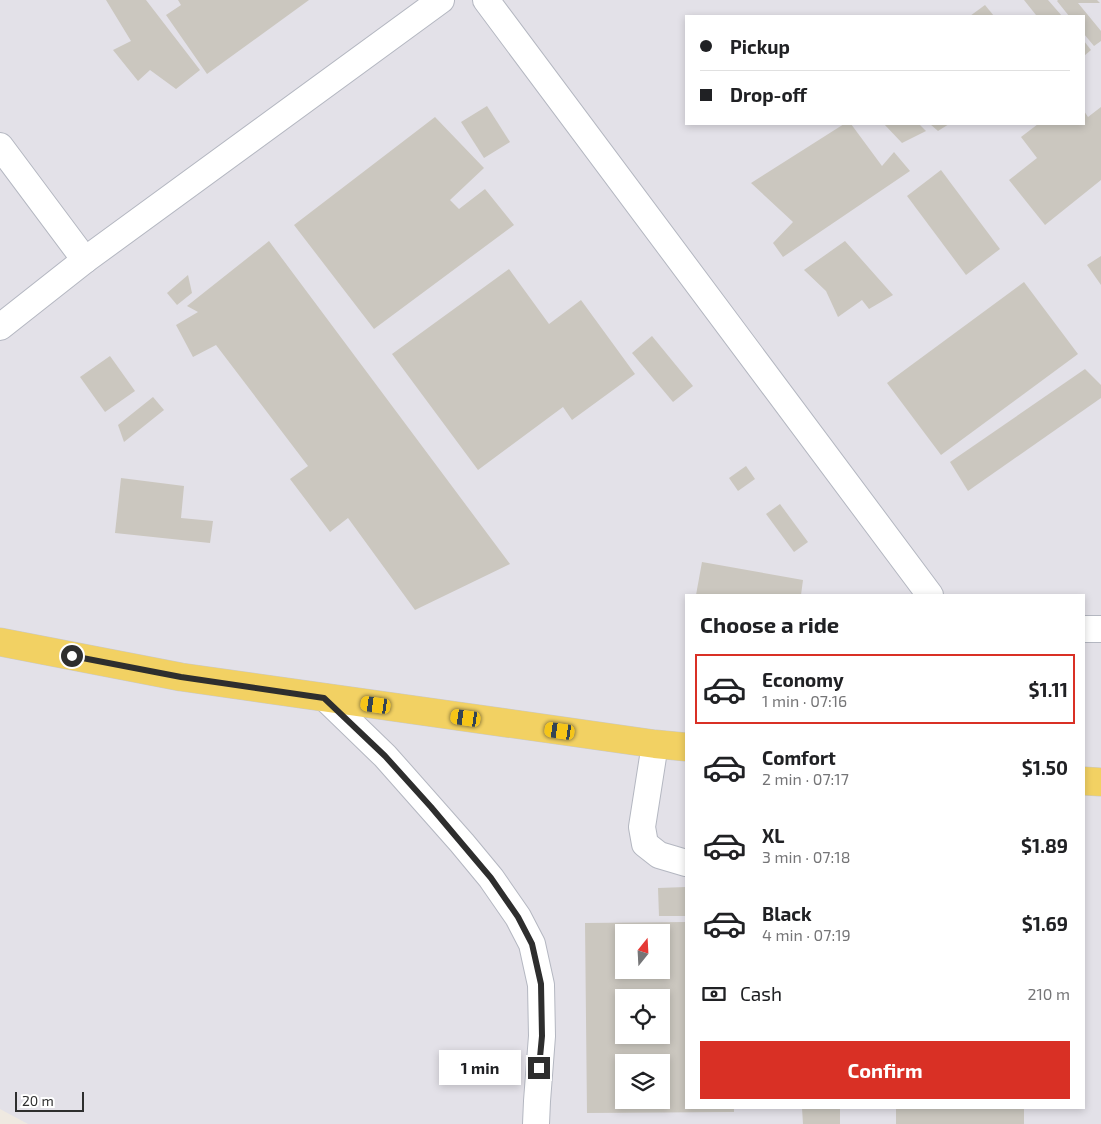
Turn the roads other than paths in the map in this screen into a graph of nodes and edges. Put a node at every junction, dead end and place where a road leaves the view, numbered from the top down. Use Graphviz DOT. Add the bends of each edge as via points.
graph roads {
  1 [pos="441,0"];
  2 [pos="486,0"];
  3 [pos="0,146"];
  4 [pos="85,260"];
  5 [pos="0,327"];
  6 [pos="929,594"];
  7 [pos="1101,628"];
  8 [pos="1085,629"];
  9 [pos="0,642"];
  10 [pos="324,698"];
  11 [pos="655,744"];
  12 [pos="685,747"];
  13 [pos="1085,781"];
  14 [pos="1101,782"];
  15 [pos="685,863"];
  16 [pos="536,1124"];
  1 -- 4 [label="street"];
  2 -- 6 [label="street"];
  3 -- 4 [label="street"];
  4 -- 5 [label="street"];
  7 -- 8 [label="street"];
  9 -- 10 [label="main road" via="181,677"];
  10 -- 11 [label="main road"];
  10 -- 16 [label="street" via="385,756 431,807 491,878 532,944 541,984 542,1036"];
  11 -- 12 [label="main road"];
  11 -- 15 [label="street" via="642,827 645,844 659,855"];
  13 -- 14 [label="main road"];
}
